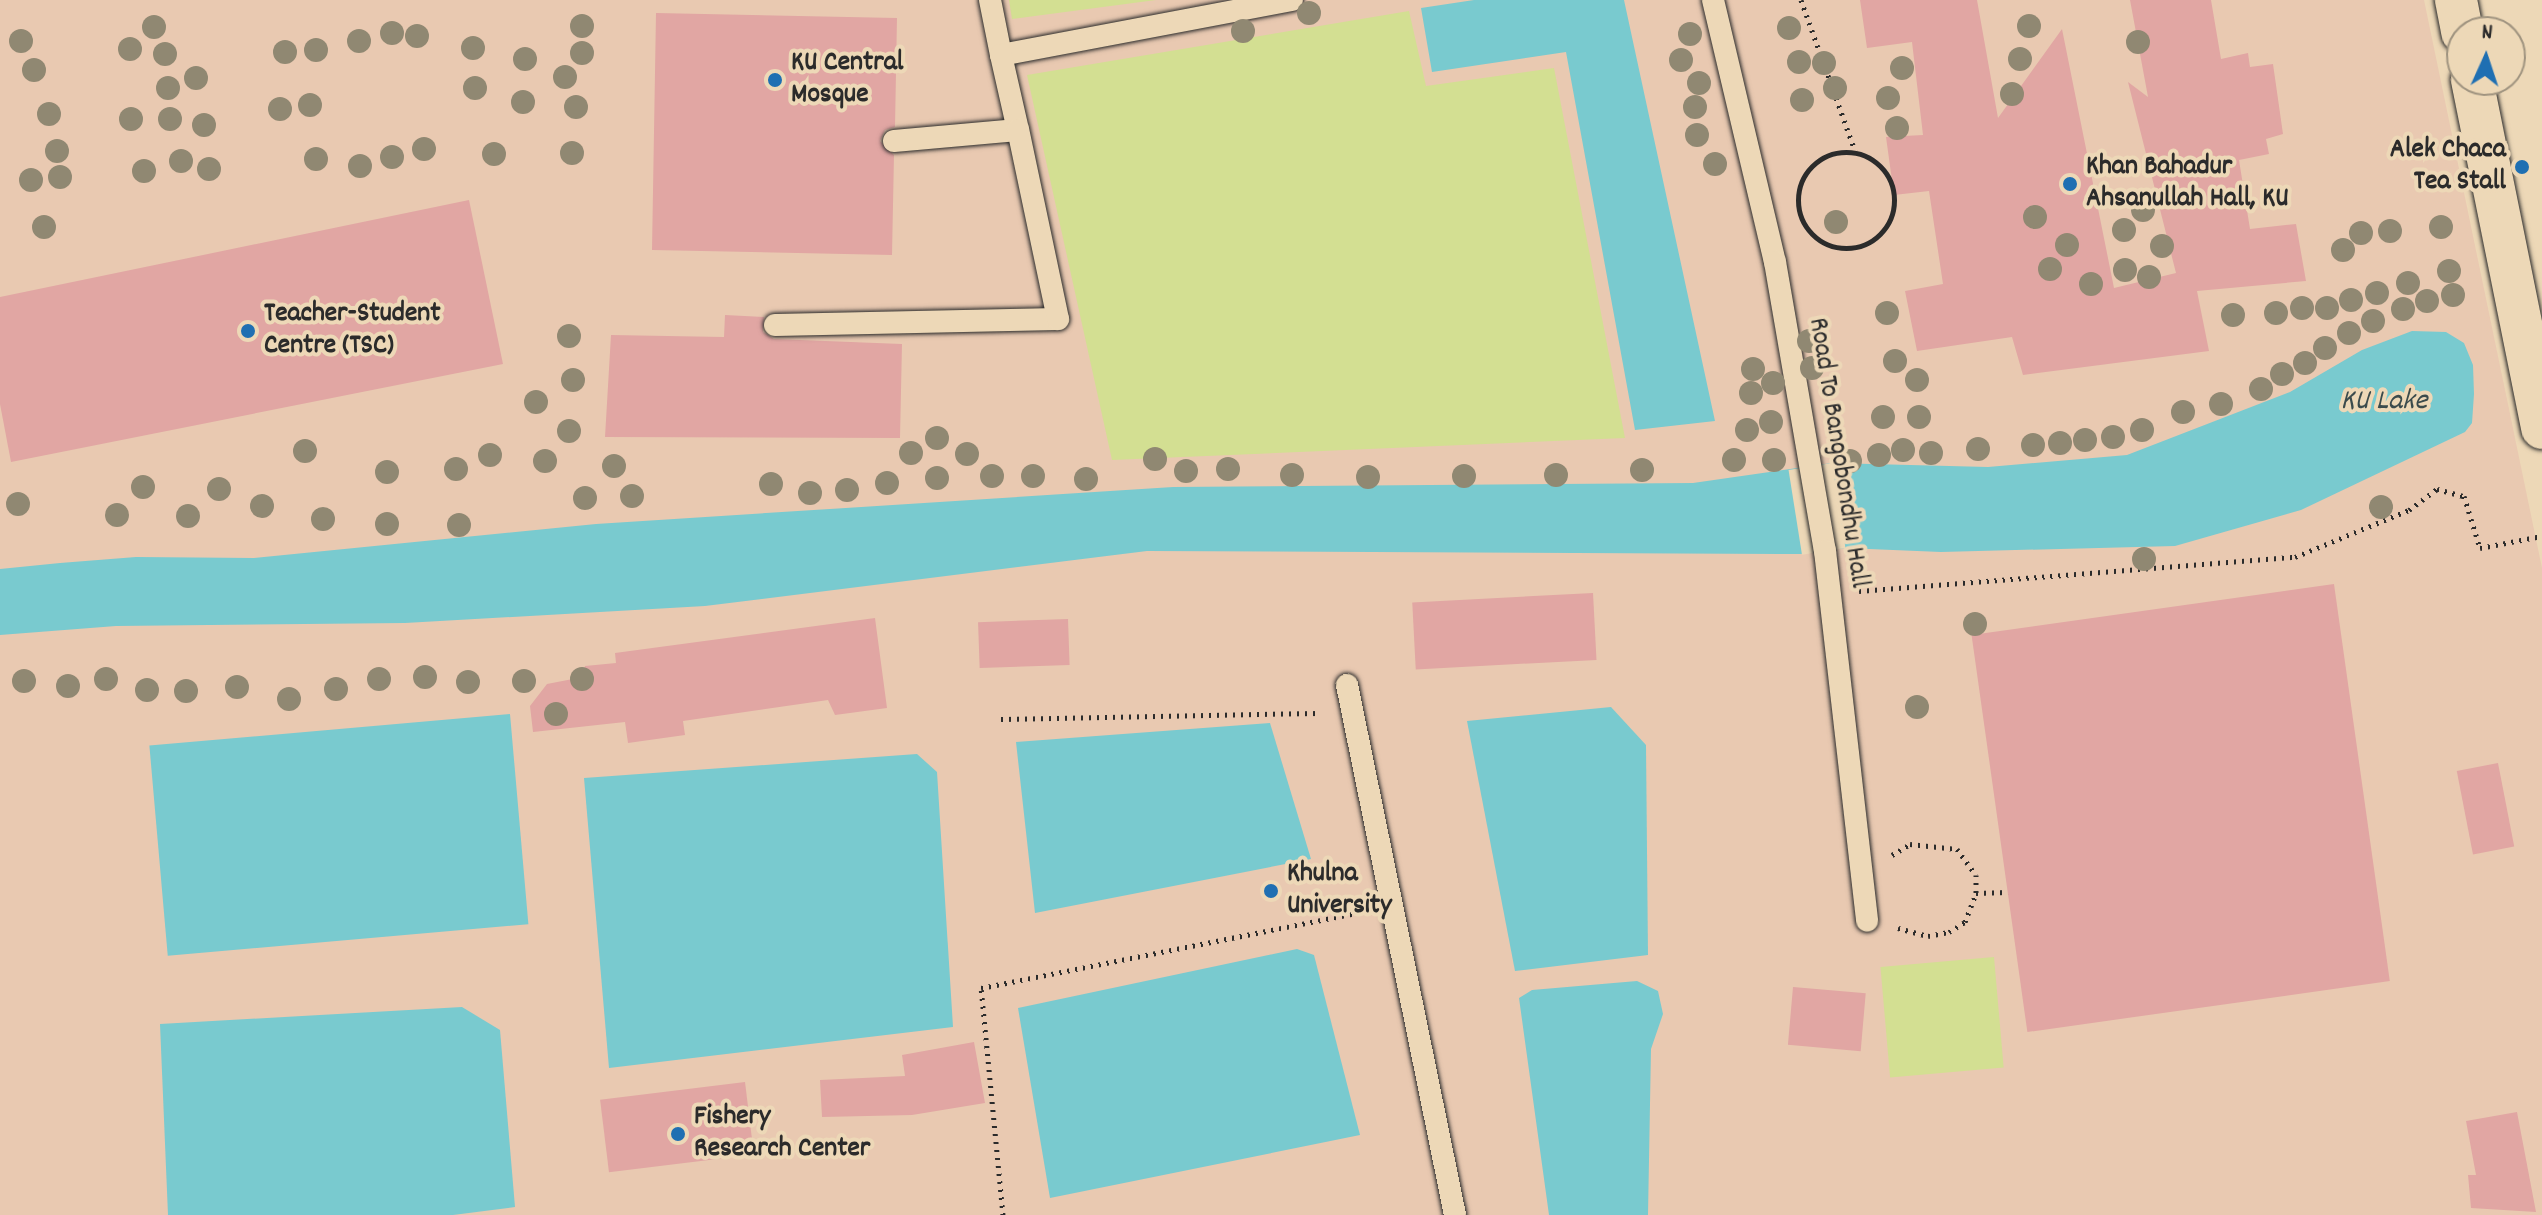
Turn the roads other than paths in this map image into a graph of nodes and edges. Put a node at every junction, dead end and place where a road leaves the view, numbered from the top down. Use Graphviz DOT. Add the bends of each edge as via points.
graph roads {
  1 [pos="990,0"];
  2 [pos="1292,0"];
  3 [pos="1713,0"];
  4 [pos="1001,55"];
  5 [pos="2475,96"];
  6 [pos="1018,130"];
  7 [pos="894,141"];
  8 [pos="775,325"];
  9 [pos="2542,428"];
  10 [pos="1347,685"];
  11 [pos="1878,920"];
  12 [pos="1455,1215"];
  1 -- 4 [label="lane"];
  2 -- 4 [label="lane"];
  3 -- 11 [label="lane, Road To Bangobondhu Hall" via="1775,262 1825,551"];
  4 -- 6 [label="lane"];
  5 -- 9 [label="street"];
  6 -- 7 [label="lane"];
  6 -- 8 [label="lane" via="1058,319"];
  10 -- 12 [label="lane"];
}
